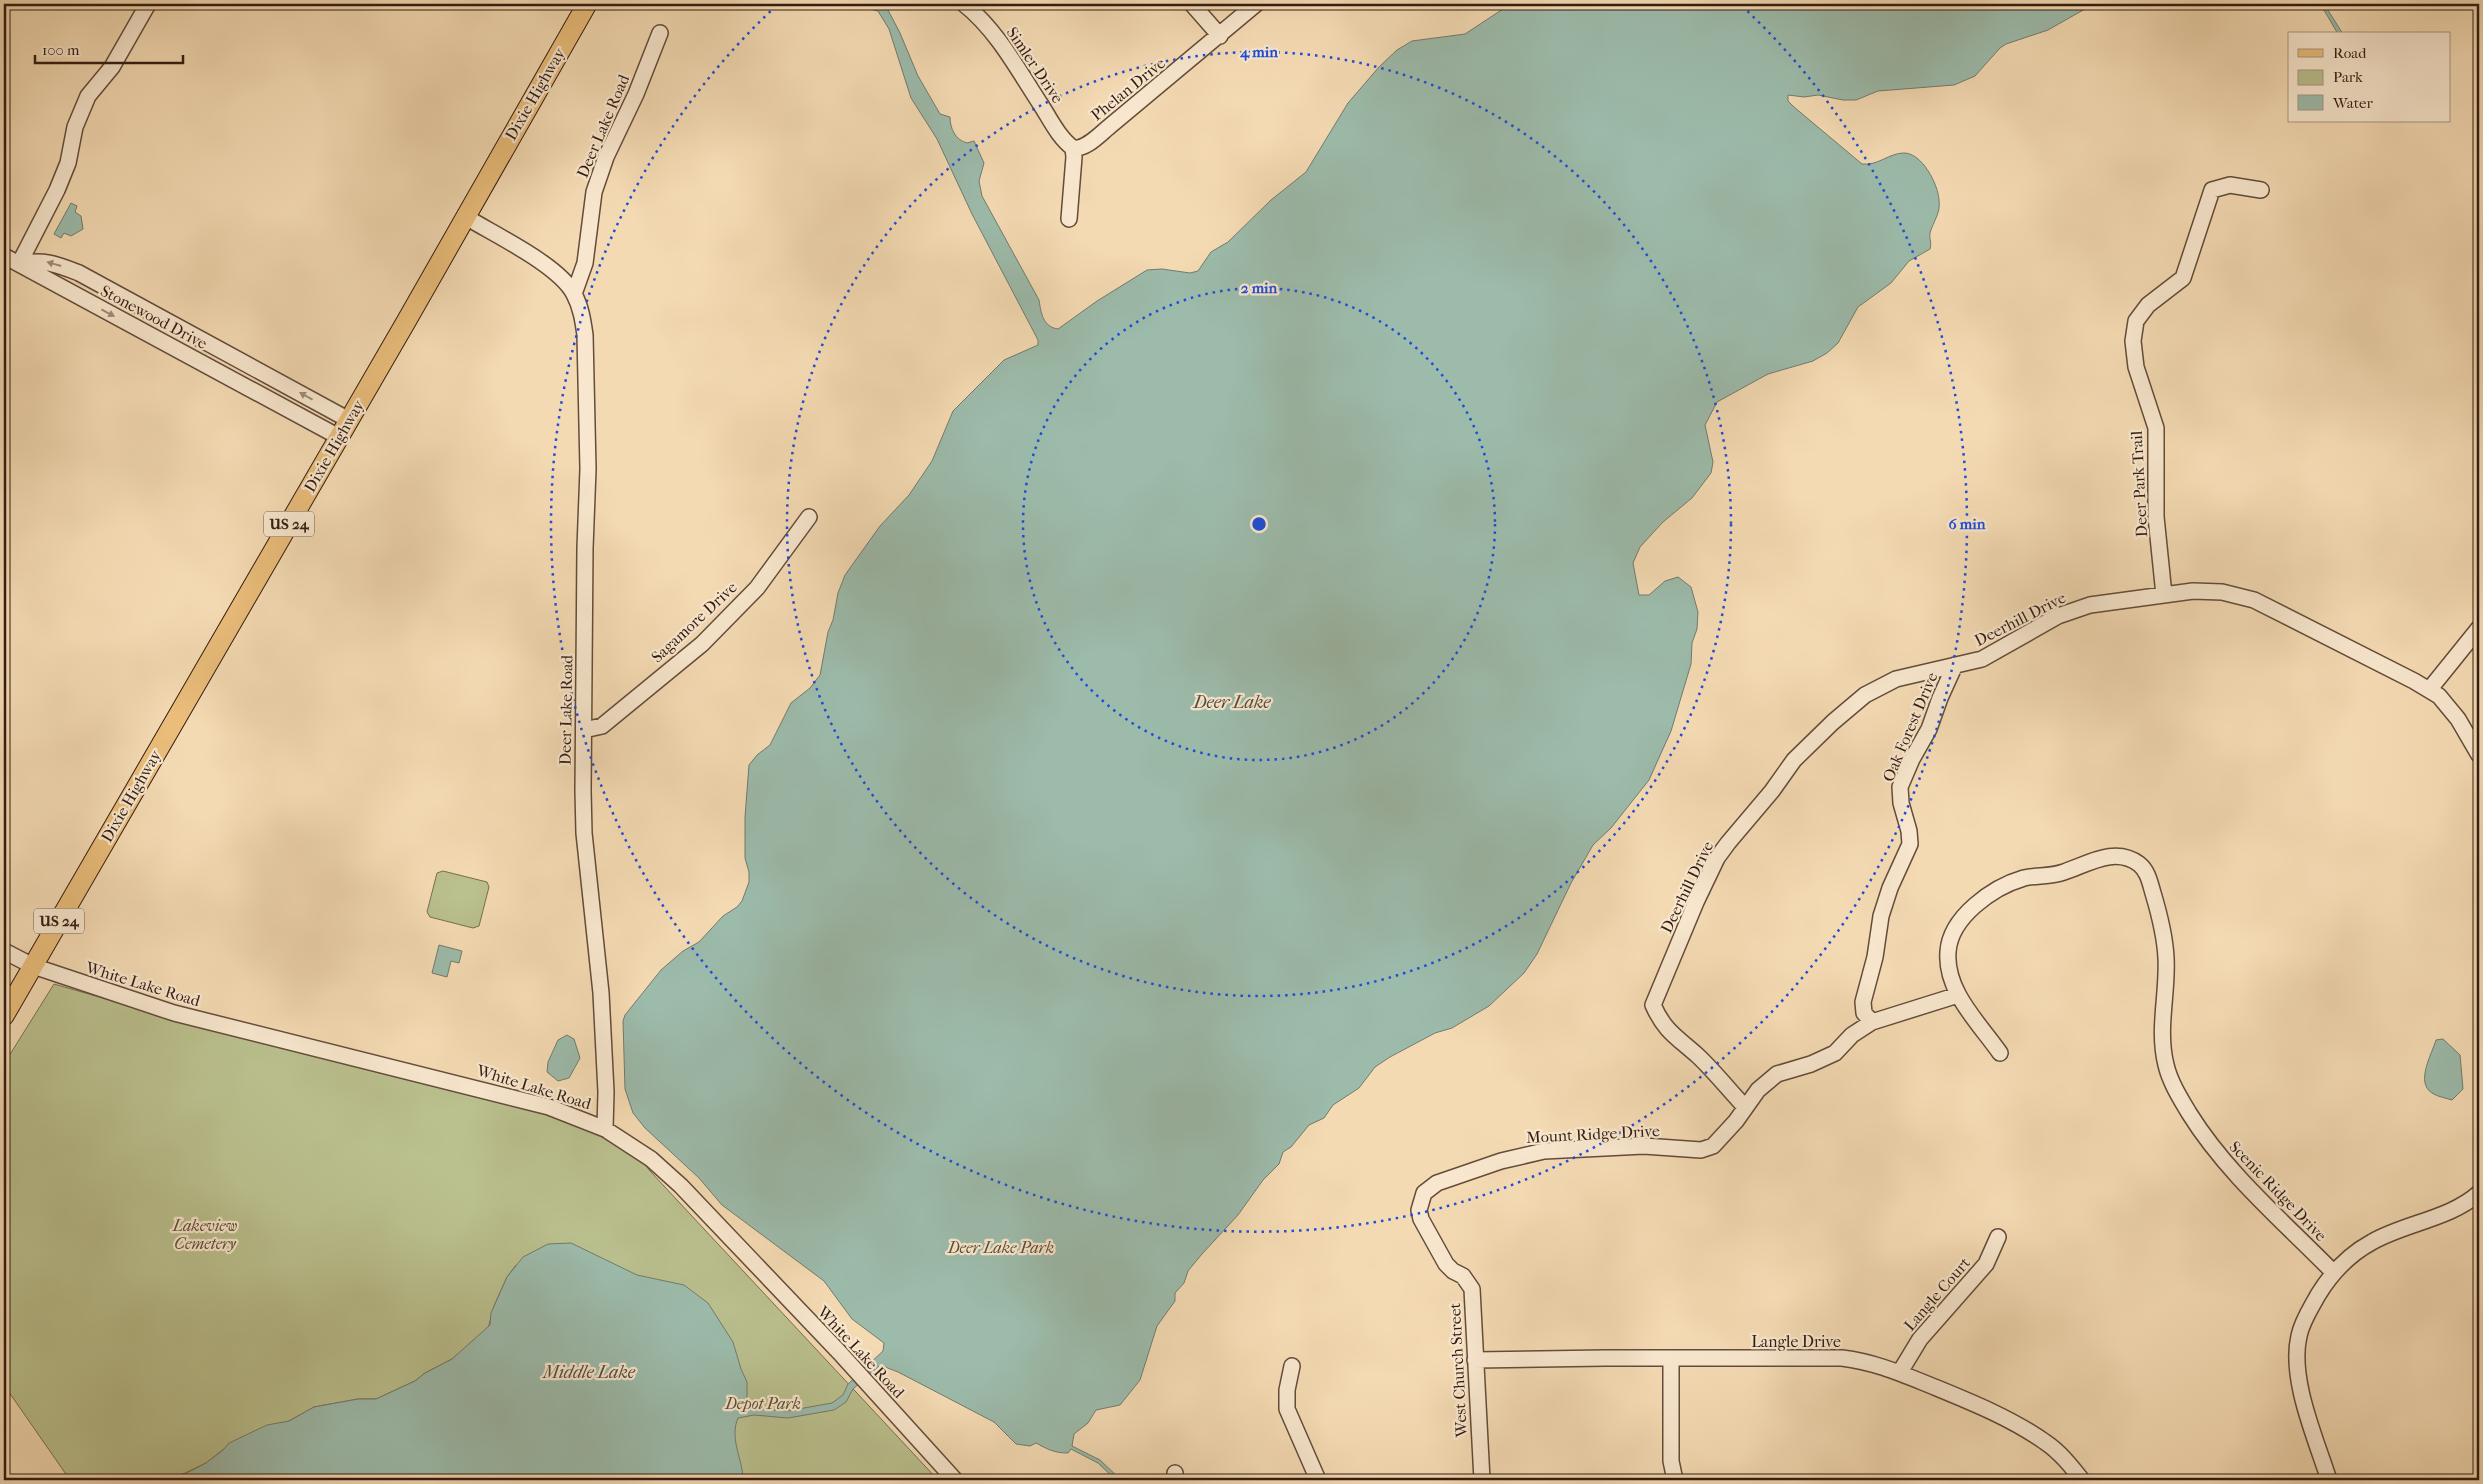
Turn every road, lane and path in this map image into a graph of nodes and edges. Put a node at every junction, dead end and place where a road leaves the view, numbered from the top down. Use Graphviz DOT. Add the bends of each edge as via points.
graph roads {
  1 [pos="148,4"];
  2 [pos="587,4"];
  3 [pos="964,4"];
  4 [pos="1192,4"];
  5 [pos="1256,4"];
  6 [pos="660,33"];
  7 [pos="1220,36"];
  8 [pos="1073,148"];
  9 [pos="2261,190"];
  10 [pos="466,217"];
  11 [pos="1069,219"];
  12 [pos="4,256"];
  13 [pos="19,264"];
  14 [pos="87,277"];
  15 [pos="574,294"];
  16 [pos="75,295"];
  17 [pos="225,352"];
  18 [pos="216,370"];
  19 [pos="349,420"];
  20 [pos="339,437"];
  21 [pos="809,517"];
  22 [pos="2164,595"];
  23 [pos="2479,628"];
  24 [pos="1955,666"];
  25 [pos="2429,690"];
  26 [pos="584,730"];
  27 [pos="2479,755"];
  28 [pos="4,952"];
  29 [pos="33,966"];
  30 [pos="1958,995"];
  31 [pos="4,1016"];
  32 [pos="1872,1022"];
  33 [pos="2000,1053"];
  34 [pos="1745,1107"];
  35 [pos="605,1129"];
  36 [pos="2479,1193"];
  37 [pos="1420,1216"];
  38 [pos="1998,1237"];
  39 [pos="2332,1272"];
  40 [pos="1671,1359"];
  41 [pos="1475,1360"];
  42 [pos="1292,1366"];
  43 [pos="1900,1372"];
  44 [pos="955,1480"];
  45 [pos="1318,1480"];
  46 [pos="1482,1480"];
  47 [pos="1675,1480"];
  48 [pos="2082,1480"];
  49 [pos="2329,1480"];
  1 -- 13 [label="street" via="112,67 88,96 75,126 68,162 57,190"];
  2 -- 10 [label="main road, Dixie Highway / US 24"];
  3 -- 8 [label="street, Simler Drive" via="995,36 1055,127"];
  4 -- 7 [label="street"];
  5 -- 7 [label="street, Phelan Drive"];
  6 -- 15 [label="street, Deer Lake Road" via="636,94 606,156 594,192 585,263"];
  7 -- 8 [label="street, Phelan Drive" via="1085,146"];
  8 -- 11 [label="street"];
  9 -- 22 [label="street, Deer Park Trail" via="2230,185 2212,190 2183,278 2148,305 2136,321 2133,341 2136,367 2156,428 2156,517"];
  10 -- 15 [label="street, Deer Lake Road" via="546,266 564,280"];
  10 -- 19 [label="main road, Dixie Highway / US 24"];
  12 -- 13 [label="street, Stonewood Drive"];
  14 -- 13 [label="street, Stonewood Drive, one-way" via="51,263"];
  13 -- 16 [label="street, Stonewood Drive"];
  14 -- 16 [label="street, Stonewood Drive"];
  14 -- 17 [label="street, Stonewood Drive"];
  15 -- 26 [label="street, Deer Lake Road" via="582,313 585,335 587,412"];
  16 -- 18 [label="street, Stonewood Drive, one-way"];
  17 -- 18 [label="street, Stonewood Drive"];
  19 -- 17 [label="street, Stonewood Drive, one-way"];
  18 -- 20 [label="street, Stonewood Drive"];
  19 -- 20 [label="main road, Dixie Highway / US 24"];
  20 -- 29 [label="main road, Dixie Highway / US 24"];
  21 -- 26 [label="street, Sagamore Drive" via="758,588 702,644 602,726"];
  22 -- 24 [label="street, Deerhill Drive" via="2077,609 2058,616 1982,659"];
  22 -- 25 [label="street, Deerhill Drive" via="2222,592 2254,600"];
  23 -- 25 [label="street"];
  24 -- 32 [label="street, Oak Forest Drive" via="1900,787 1900,803 1910,844 1881,916 1875,957 1863,1002 1864,1013"];
  24 -- 34 [label="street, Deerhill Drive" via="1896,679 1865,695 1839,716 1794,760 1728,843 1713,867 1652,1005 1672,1037 1698,1056"];
  25 -- 27 [label="street, Deerhill Drive" via="2439,696 2458,719"];
  26 -- 35 [label="street, Deer Lake Road" via="584,833 601,993"];
  28 -- 29 [label="street, White Lake Road"];
  29 -- 31 [label="main road, Dixie Highway / US 24"];
  29 -- 35 [label="street, White Lake Road" via="174,1013 502,1094"];
  30 -- 32 [label="street"];
  30 -- 33 [label="street, Scenic Ridge Drive"];
  30 -- 39 [label="street, Scenic Ridge Drive" via="1948,966 1950,941 1969,912 1998,889 2025,878 2064,872 2105,857 2129,859 2140,865 2148,876 2164,942 2163,1035 2166,1064 2176,1091 2230,1170"];
  32 -- 34 [label="street, Mount Ridge Drive" via="1852,1035 1835,1053 1777,1074 1758,1090"];
  34 -- 37 [label="street, Mount Ridge Drive" via="1713,1146 1701,1150 1644,1146 1525,1154 1438,1183 1424,1193"];
  35 -- 44 [label="street, White Lake Road" via="651,1159 681,1186"];
  36 -- 39 [label="street" via="2458,1207 2372,1242"];
  37 -- 41 [label="street, West Church Street" via="1446,1264 1463,1276 1472,1289"];
  38 -- 43 [label="street, Langle Court" via="1986,1264 1920,1339"];
  39 -- 49 [label="street" via="2304,1321 2299,1336 2298,1363 2302,1396"];
  40 -- 41 [label="street, Langle Drive"];
  40 -- 43 [label="street, Langle Drive" via="1842,1358"];
  40 -- 47 [label="street" via="1671,1460"];
  41 -- 46 [label="street, West Church Street"];
  42 -- 45 [label="street" via="1287,1409"];
  43 -- 48 [label="street, Langle Drive" via="1968,1400 2026,1430 2060,1454"];
}
